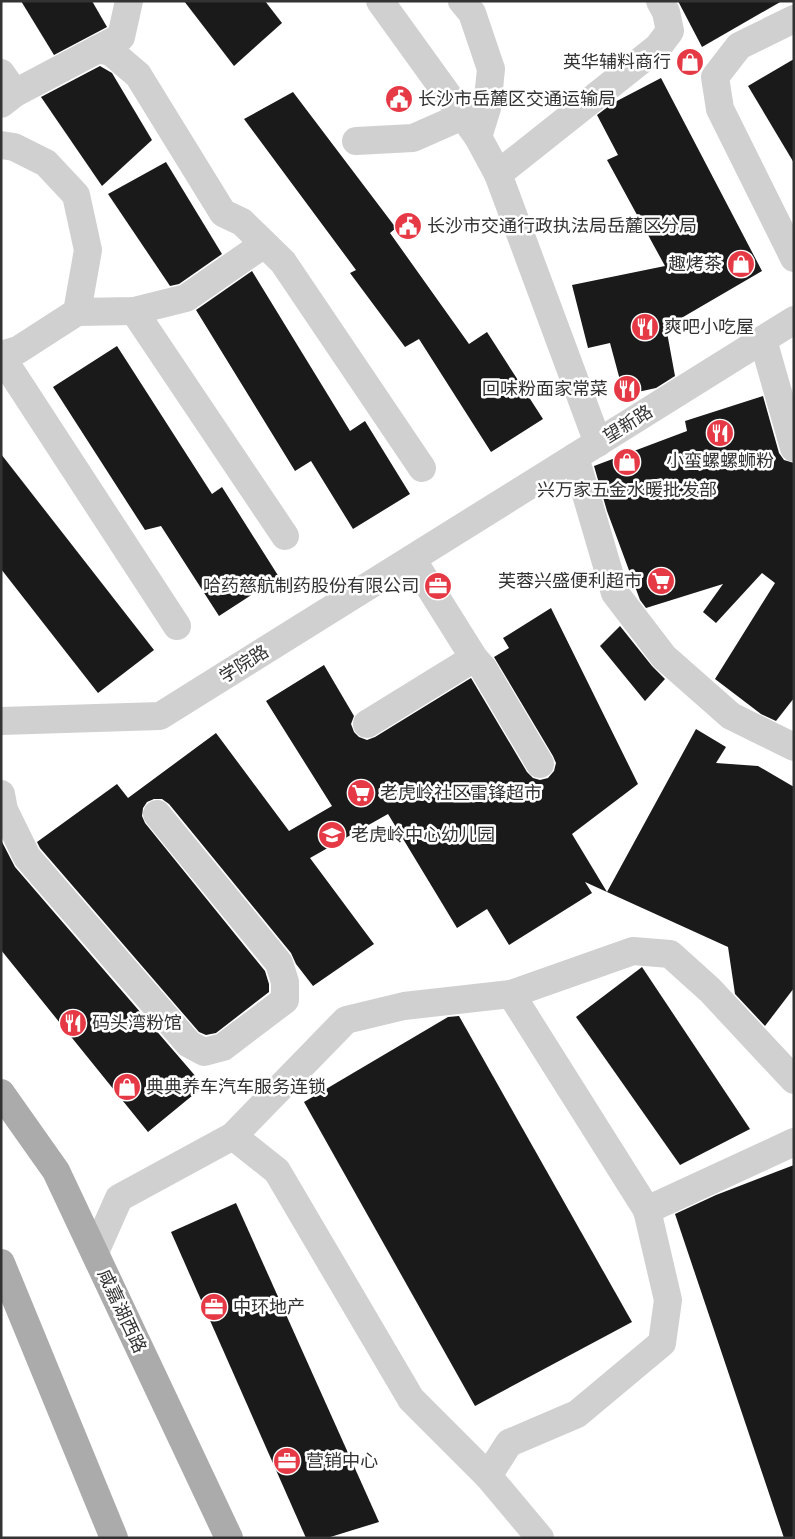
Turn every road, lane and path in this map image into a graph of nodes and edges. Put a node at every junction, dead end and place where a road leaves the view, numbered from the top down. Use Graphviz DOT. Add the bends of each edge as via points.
graph roads {
  1 [pos="129,1"];
  2 [pos="380,1"];
  3 [pos="462,1"];
  4 [pos="660,1"];
  5 [pos="794,19"];
  6 [pos="98,49"];
  7 [pos="6,90"];
  8 [pos="471,126"];
  9 [pos="356,141"];
  10 [pos="1,145"];
  11 [pos="498,174"];
  12 [pos="264,244"];
  13 [pos="794,258"];
  14 [pos="134,311"];
  15 [pos="77,312"];
  16 [pos="794,320"];
  17 [pos="762,340"];
  18 [pos="1,356"];
  19 [pos="598,443"];
  20 [pos="794,448"];
  21 [pos="575,457"];
  22 [pos="422,468"];
  23 [pos="463,528"];
  24 [pos="285,536"];
  25 [pos="412,559"];
  26 [pos="178,626"];
  27 [pos="474,658"];
  28 [pos="1,721"];
  29 [pos="367,724"];
  30 [pos="794,747"];
  31 [pos="540,764"];
  32 [pos="1,794"];
  33 [pos="157,814"];
  34 [pos="511,994"];
  35 [pos="794,1080"];
  36 [pos="1,1093"];
  37 [pos="234,1136"];
  38 [pos="794,1142"];
  39 [pos="647,1210"];
  40 [pos="94,1252"];
  41 [pos="1,1263"];
  42 [pos="488,1476"];
  43 [pos="114,1538"];
  44 [pos="229,1538"];
  45 [pos="540,1538"];
  1 -- 6 [label="street" via="121,37"];
  2 -- 8 [label="street"];
  3 -- 8 [label="street" via="472,13 491,69 487,108"];
  4 -- 11 [label="street" via="670,30 658,47"];
  5 -- 13 [label="street" via="739,46 715,77 720,110"];
  6 -- 7 [label="street"];
  6 -- 12 [label="street" via="111,52 138,75 223,213 242,222"];
  8 -- 9 [label="street" via="413,138"];
  8 -- 11 [label="street"];
  10 -- 15 [label="street" via="14,147 46,163 76,195 88,250"];
  11 -- 19 [label="street"];
  12 -- 14 [label="street" via="186,298"];
  12 -- 22 [label="street" via="283,262"];
  14 -- 15 [label="street"];
  14 -- 24 [label="street"];
  15 -- 18 [label="street" via="18,350"];
  16 -- 17 [label="street, 望新路"];
  17 -- 19 [label="street, 望新路"];
  17 -- 20 [label="street"];
  18 -- 26 [label="street"];
  19 -- 21 [label="street, 望新路"];
  21 -- 23 [label="street, 望新路"];
  21 -- 30 [label="street" via="615,593 664,657 731,716"];
  23 -- 25 [label="street, 学院路"];
  25 -- 27 [label="street"];
  25 -- 28 [label="street, 学院路" via="160,716"];
  27 -- 29 [label="street"];
  27 -- 31 [label="street"];
  32 -- 33 [label="street" via="4,810 27,858 189,1044 204,1052 223,1047 285,1000 285,982 279,963"];
  34 -- 35 [label="street" via="633,951 670,954 710,990"];
  34 -- 37 [label="street" via="404,1006 346,1020"];
  34 -- 39 [label="street"];
  36 -- 40 [label="main road, 咸嘉湖西路" via="56,1171"];
  37 -- 40 [label="street" via="119,1198"];
  37 -- 42 [label="street" via="277,1171 411,1399"];
  38 -- 39 [label="street"];
  39 -- 42 [label="street" via="668,1300 662,1343 577,1414 509,1443"];
  40 -- 44 [label="main road, 咸嘉湖西路"];
  41 -- 43 [label="main road"];
  42 -- 45 [label="street"];
}
